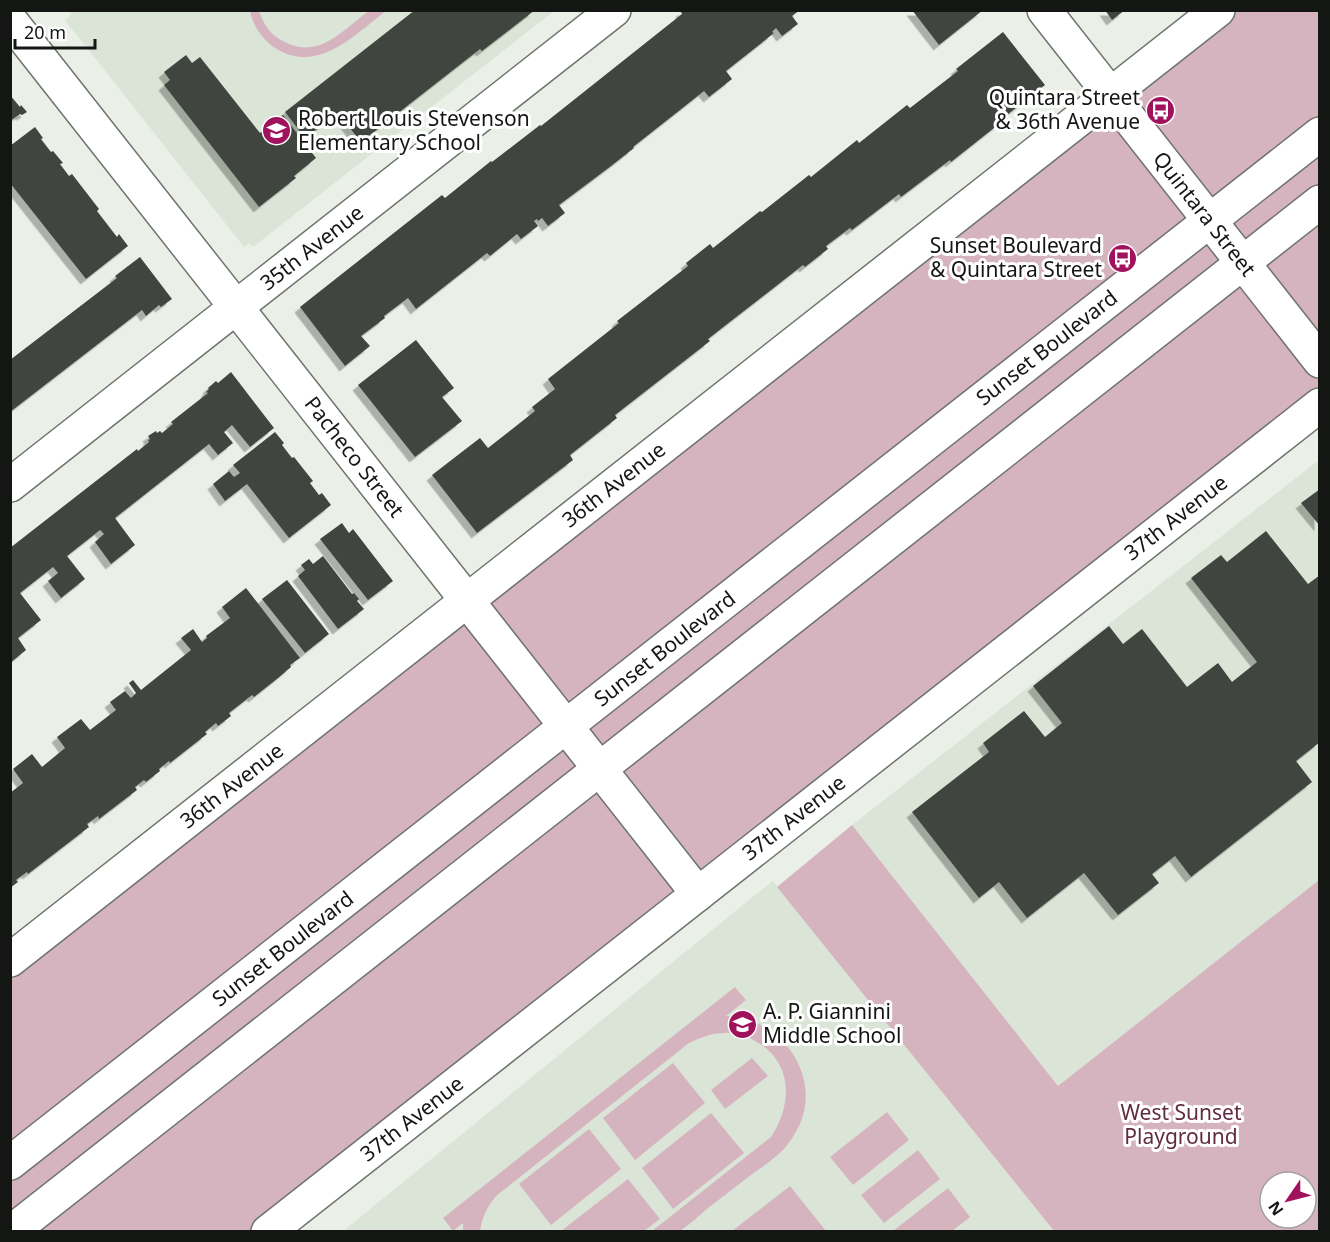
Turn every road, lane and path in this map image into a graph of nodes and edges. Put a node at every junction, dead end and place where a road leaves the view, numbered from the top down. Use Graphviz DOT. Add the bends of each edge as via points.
graph roads {
  1 [pos="614,10"];
  2 [pos="1044,10"];
  3 [pos="1218,10"];
  4 [pos="10,20"];
  5 [pos="1111,95"];
  6 [pos="1320,134"];
  7 [pos="1320,202"];
  8 [pos="1209,220"];
  9 [pos="1242,263"];
  10 [pos="236,308"];
  11 [pos="1320,361"];
  12 [pos="1320,405"];
  13 [pos="10,485"];
  14 [pos="467,601"];
  15 [pos="566,727"];
  16 [pos="599,769"];
  17 [pos="698,894"];
  18 [pos="10,960"];
  19 [pos="10,1164"];
  20 [pos="11,1232"];
  21 [pos="268,1232"];
  1 -- 10 [label="street, 35th Avenue"];
  2 -- 5 [label="street, Quintara Street"];
  3 -- 5 [label="street, 36th Avenue"];
  4 -- 10 [label="street, Pacheco Street"];
  5 -- 8 [label="street, Quintara Street"];
  5 -- 14 [label="street, 36th Avenue"];
  6 -- 8 [label="street, Sunset Boulevard"];
  7 -- 9 [label="street"];
  8 -- 9 [label="street, Quintara Street"];
  8 -- 15 [label="street, Sunset Boulevard"];
  9 -- 11 [label="street, Quintara Street"];
  9 -- 16 [label="street"];
  10 -- 13 [label="street, 35th Avenue"];
  10 -- 14 [label="street, Pacheco Street"];
  12 -- 17 [label="street, 37th Avenue"];
  14 -- 15 [label="street, Pacheco Street"];
  14 -- 18 [label="street, 36th Avenue"];
  15 -- 16 [label="street, Pacheco Street"];
  15 -- 19 [label="street, Sunset Boulevard"];
  16 -- 17 [label="street, Pacheco Street"];
  16 -- 20 [label="street"];
  17 -- 21 [label="street, 37th Avenue"];
}
